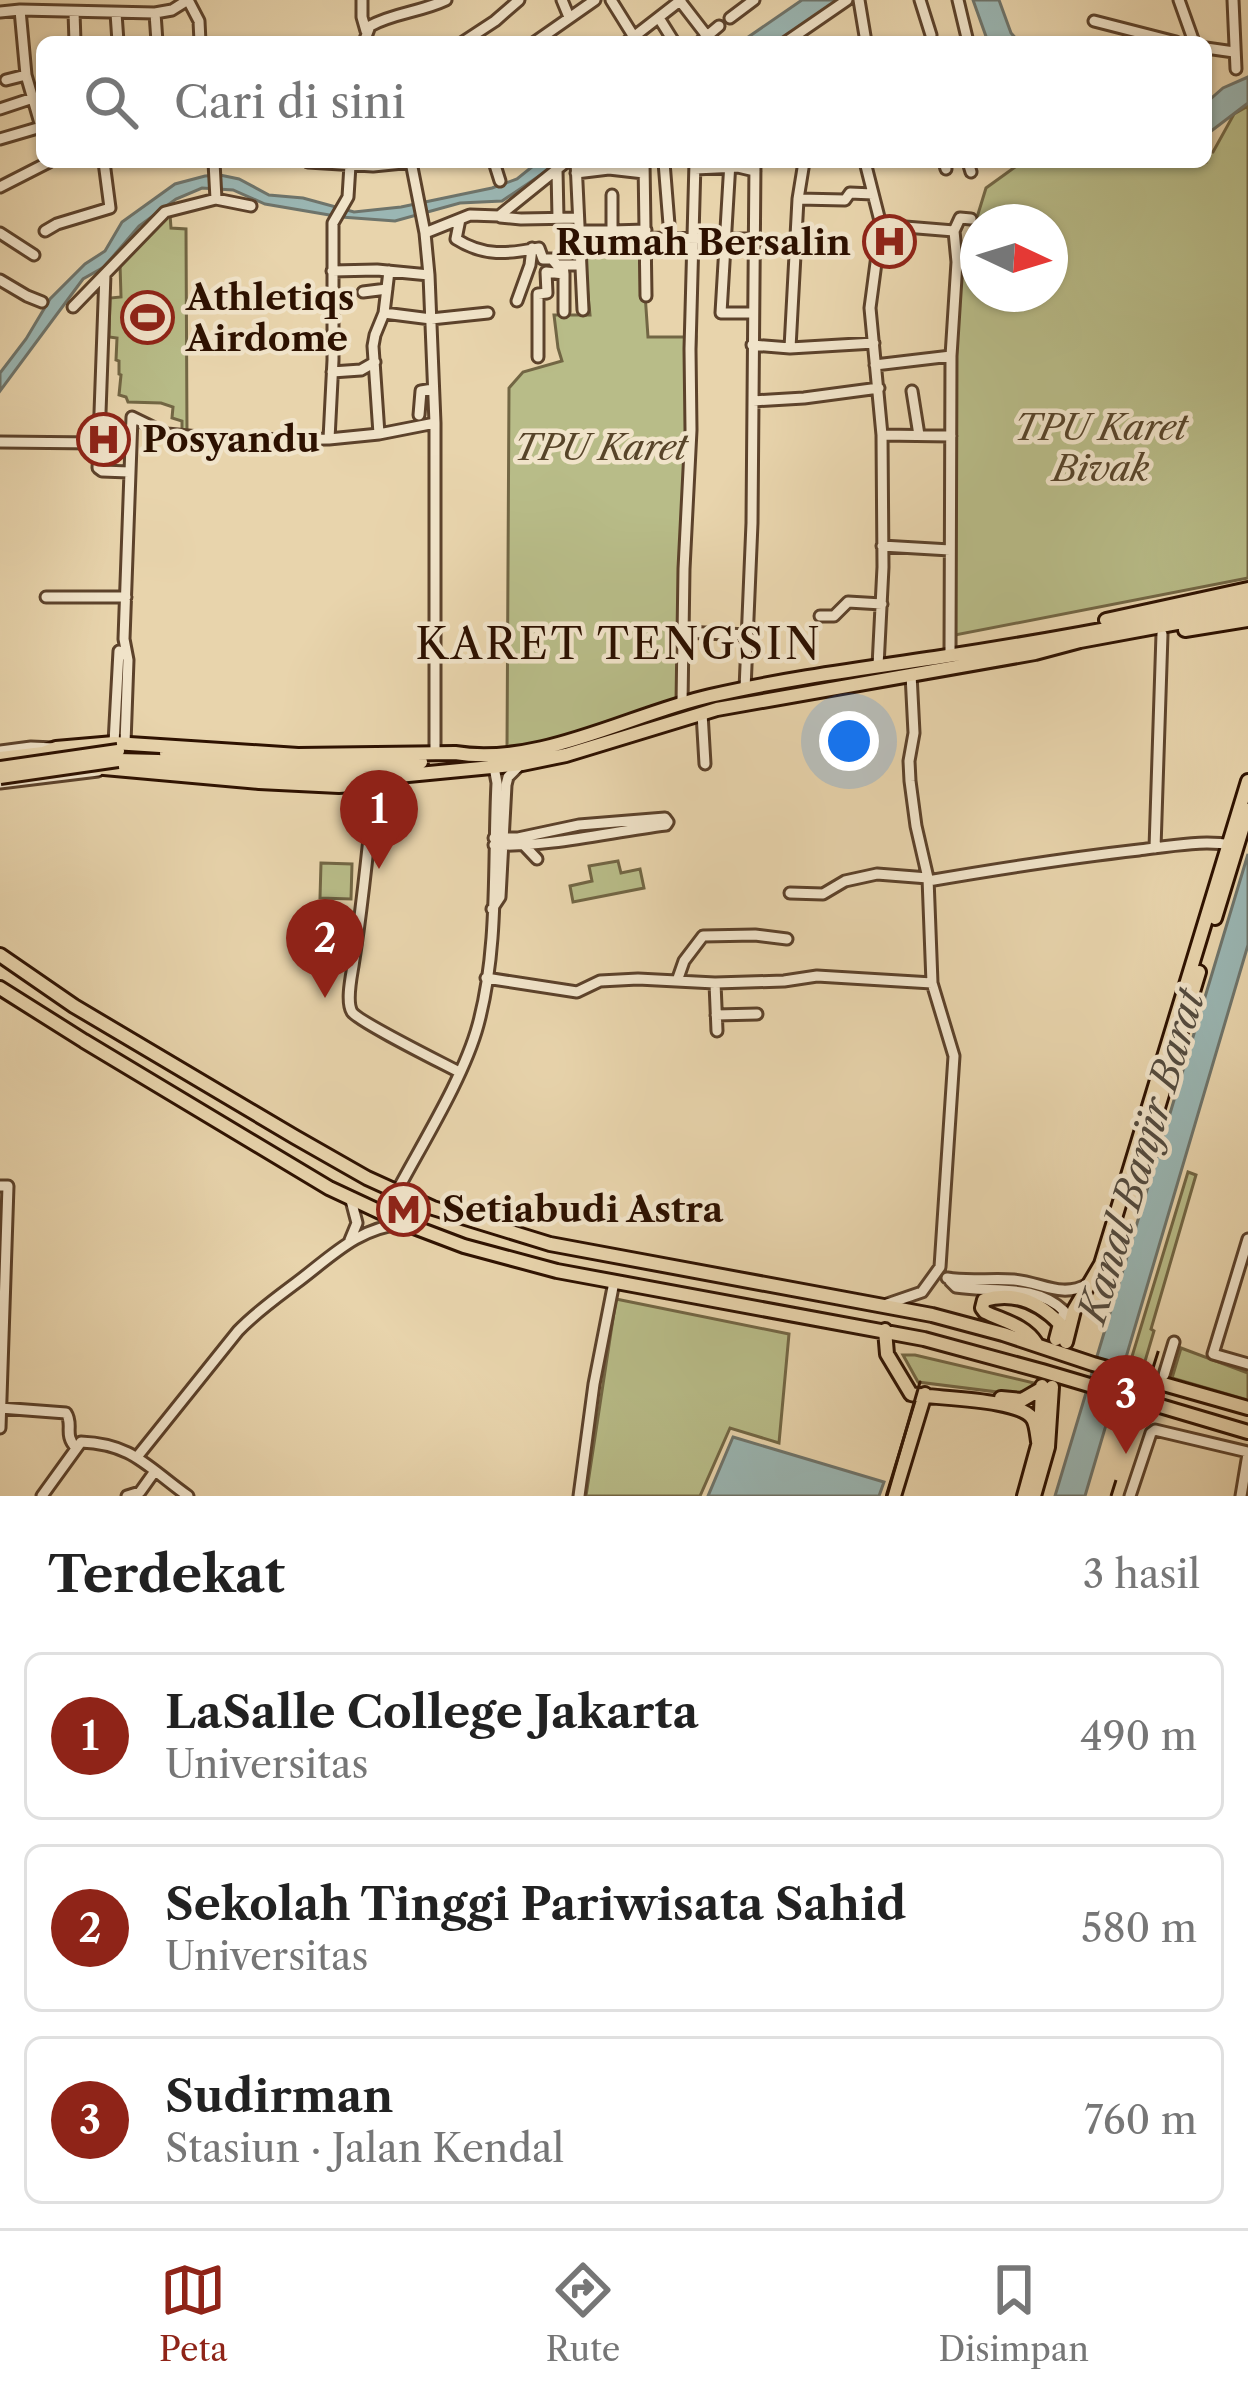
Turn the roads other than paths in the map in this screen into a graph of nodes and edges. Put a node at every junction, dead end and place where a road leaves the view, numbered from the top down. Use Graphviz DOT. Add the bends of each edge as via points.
graph roads {
  1 [pos="188,0"];
  2 [pos="362,0"];
  3 [pos="405,0"];
  4 [pos="446,0"];
  5 [pos="518,0"];
  6 [pos="562,0"];
  7 [pos="595,0"];
  8 [pos="611,0"];
  9 [pos="681,0"];
  10 [pos="754,0"];
  11 [pos="847,0"];
  12 [pos="859,0"];
  13 [pos="920,0"];
  14 [pos="958,0"];
  15 [pos="1179,0"];
  16 [pos="1233,0"];
  17 [pos="79,8"];
  18 [pos="20,10"];
  19 [pos="0,12"];
  20 [pos="661,12"];
  21 [pos="116,13"];
  22 [pos="155,13"];
  23 [pos="404,16"];
  24 [pos="569,17"];
  25 [pos="730,18"];
  26 [pos="1094,21"];
  27 [pos="719,26"];
  28 [pos="931,35"];
  29 [pos="118,36"];
  30 [pos="157,36"];
  31 [pos="200,36"];
  32 [pos="365,36"];
  33 [pos="473,36"];
  34 [pos="543,36"];
  35 [pos="629,36"];
  36 [pos="634,36"];
  37 [pos="701,36"];
  38 [pos="707,36"];
  39 [pos="795,36"];
  40 [pos="865,36"];
  41 [pos="967,36"];
  42 [pos="1153,36"];
  43 [pos="1192,36"];
  44 [pos="1212,49"];
  45 [pos="1234,52"];
  46 [pos="1236,68"];
  47 [pos="26,75"];
  48 [pos="6,80"];
  49 [pos="33,98"];
  50 [pos="36,108"];
  51 [pos="0,109"];
  52 [pos="36,130"];
  53 [pos="0,139"];
  54 [pos="37,168"];
  55 [pos="105,168"];
  56 [pos="214,168"];
  57 [pos="354,168"];
  58 [pos="413,168"];
  59 [pos="496,168"];
  60 [pos="564,168"];
  61 [pos="573,168"];
  62 [pos="588,168"];
  63 [pos="631,168"];
  64 [pos="644,168"];
  65 [pos="665,168"];
  66 [pos="695,168"];
  67 [pos="730,168"];
  68 [pos="755,168"];
  69 [pos="803,168"];
  70 [pos="867,168"];
  71 [pos="556,170"];
  72 [pos="500,181"];
  73 [pos="0,187"];
  74 [pos="215,194"];
  75 [pos="874,194"];
  76 [pos="612,195"];
  77 [pos="798,199"];
  78 [pos="668,203"];
  79 [pos="695,203"];
  80 [pos="251,206"];
  81 [pos="500,217"];
  82 [pos="558,218"];
  83 [pos="578,218"];
  84 [pos="960,218"];
  85 [pos="460,219"];
  86 [pos="880,225"];
  87 [pos="425,229"];
  88 [pos="45,231"];
  89 [pos="579,231"];
  90 [pos="612,231"];
  91 [pos="954,231"];
  92 [pos="0,233"];
  93 [pos="646,234"];
  94 [pos="695,236"];
  95 [pos="670,237"];
  96 [pos="724,238"];
  97 [pos="755,239"];
  98 [pos="532,248"];
  99 [pos="378,253"];
  100 [pos="34,255"];
  101 [pos="580,265"];
  102 [pos="564,269"];
  103 [pos="377,270"];
  104 [pos="332,271"];
  105 [pos="389,272"];
  106 [pos="807,273"];
  107 [pos="105,274"];
  108 [pos="429,275"];
  109 [pos="793,276"];
  110 [pos="0,280"];
  111 [pos="387,289"];
  112 [pos="363,292"];
  113 [pos="646,296"];
  114 [pos="517,301"];
  115 [pos="42,302"];
  116 [pos="74,308"];
  117 [pos="583,310"];
  118 [pos="564,312"];
  119 [pos="384,313"];
  120 [pos="488,313"];
  121 [pos="753,314"];
  122 [pos="431,319"];
  123 [pos="874,343"];
  124 [pos="752,345"];
  125 [pos="790,349"];
  126 [pos="538,356"];
  127 [pos="951,356"];
  128 [pos="375,362"];
  129 [pos="875,364"];
  130 [pos="332,372"];
  131 [pos="433,388"];
  132 [pos="879,388"];
  133 [pos="912,391"];
  134 [pos="753,401"];
  135 [pos="418,415"];
  136 [pos="130,423"];
  137 [pos="435,423"];
  138 [pos="379,434"];
  139 [pos="882,435"];
  140 [pos="919,435"];
  141 [pos="951,436"];
  142 [pos="98,439"];
  143 [pos="329,439"];
  144 [pos="0,442"];
  145 [pos="129,472"];
  146 [pos="882,546"];
  147 [pos="950,550"];
  148 [pos="1248,595"];
  149 [pos="126,597"];
  150 [pos="46,598"];
  151 [pos="882,604"];
  152 [pos="1248,610"];
  153 [pos="820,616"];
  154 [pos="1248,622"];
  155 [pos="683,632"];
  156 [pos="1102,633"];
  157 [pos="1162,634"];
  158 [pos="748,635"];
  159 [pos="1030,641"];
  160 [pos="1060,647"];
  161 [pos="119,651"];
  162 [pos="950,656"];
  163 [pos="878,666"];
  164 [pos="911,674"];
  165 [pos="745,689"];
  166 [pos="682,703"];
  167 [pos="702,712"];
  168 [pos="120,743"];
  169 [pos="435,754"];
  170 [pos="476,756"];
  171 [pos="522,764"];
  172 [pos="705,764"];
  173 [pos="0,767"];
  174 [pos="494,767"];
  175 [pos="338,771"];
  176 [pos="371,779"];
  177 [pos="1248,781"];
  178 [pos="1248,811"];
  179 [pos="579,825"];
  180 [pos="560,834"];
  181 [pos="582,838"];
  182 [pos="499,841"];
  183 [pos="520,841"];
  184 [pos="1233,845"];
  185 [pos="1155,848"];
  186 [pos="537,859"];
  187 [pos="928,880"];
  188 [pos="790,893"];
  189 [pos="787,940"];
  190 [pos="0,956"];
  191 [pos="932,978"];
  192 [pos="487,979"];
  193 [pos="677,981"];
  194 [pos="715,982"];
  195 [pos="0,988"];
  196 [pos="757,1014"];
  197 [pos="716,1015"];
  198 [pos="717,1031"];
  199 [pos="459,1072"];
  200 [pos="0,1186"];
  201 [pos="396,1193"];
  202 [pos="351,1199"];
  203 [pos="406,1224"];
  204 [pos="1248,1239"];
  205 [pos="350,1240"];
  206 [pos="1106,1259"];
  207 [pos="940,1267"];
  208 [pos="946,1278"];
  209 [pos="614,1282"];
  210 [pos="882,1304"];
  211 [pos="1065,1329"];
  212 [pos="885,1330"];
  213 [pos="1174,1342"];
  214 [pos="2,1343"];
  215 [pos="1037,1345"];
  216 [pos="1248,1364"];
  217 [pos="1164,1375"];
  218 [pos="1046,1386"];
  219 [pos="925,1393"];
  220 [pos="0,1408"];
  221 [pos="1248,1408"];
  222 [pos="1152,1417"];
  223 [pos="0,1428"];
  224 [pos="1155,1430"];
  225 [pos="1248,1432"];
  226 [pos="1039,1447"];
  227 [pos="76,1448"];
  228 [pos="1248,1453"];
  229 [pos="137,1456"];
  230 [pos="155,1471"];
  231 [pos="42,1496"];
  232 [pos="127,1496"];
  233 [pos="188,1496"];
  234 [pos="579,1496"];
  235 [pos="894,1496"];
  236 [pos="1024,1496"];
  237 [pos="1034,1496"];
  238 [pos="1130,1496"];
  239 [pos="1241,1496"];
  1 -- 22 [label="street"];
  1 -- 31 [label="street"];
  2 -- 32 [label="street"];
  3 -- 23 [label="street"];
  4 -- 23 [label="street"];
  5 -- 33 [label="street"];
  6 -- 24 [label="street"];
  7 -- 24 [label="street"];
  8 -- 35 [label="street"];
  9 -- 20 [label="street"];
  9 -- 37 [label="street"];
  10 -- 25 [label="street"];
  11 -- 39 [label="street"];
  12 -- 40 [label="street"];
  13 -- 28 [label="street"];
  14 -- 41 [label="street"];
  15 -- 43 [label="street"];
  16 -- 45 [label="street"];
  17 -- 18 [label="street"];
  17 -- 21 [label="street"];
  18 -- 19 [label="street"];
  18 -- 47 [label="street"];
  20 -- 36 [label="street"];
  21 -- 22 [label="street"];
  21 -- 29 [label="street"];
  22 -- 30 [label="street"];
  23 -- 32 [label="street" via="379,20"];
  24 -- 34 [label="street"];
  26 -- 42 [label="street"];
  27 -- 38 [label="street"];
  44 -- 45 [label="street"];
  45 -- 46 [label="street"];
  47 -- 48 [label="street"];
  47 -- 49 [label="street"];
  49 -- 50 [label="street"];
  49 -- 51 [label="street"];
  52 -- 53 [label="street"];
  54 -- 73 [label="street"];
  55 -- 88 [label="street" via="110,208"];
  56 -- 74 [label="street"];
  57 -- 104 [label="street" via="334,218"];
  58 -- 87 [label="street"];
  59 -- 72 [label="street"];
  60 -- 71 [label="street"];
  61 -- 83 [label="street"];
  62 -- 63 [label="street"];
  64 -- 93 [label="street"];
  65 -- 78 [label="street"];
  66 -- 79 [label="street"];
  67 -- 96 [label="street"];
  68 -- 97 [label="street"];
  69 -- 77 [label="street"];
  70 -- 75 [label="street"];
  71 -- 81 [label="street"];
  71 -- 82 [label="street"];
  74 -- 80 [label="street"];
  74 -- 107 [label="street" via="165,212"];
  75 -- 77 [label="street"];
  75 -- 86 [label="street"];
  76 -- 90 [label="street"];
  77 -- 109 [label="street"];
  78 -- 79 [label="street"];
  78 -- 95 [label="street"];
  79 -- 94 [label="street"];
  81 -- 82 [label="street"];
  81 -- 85 [label="street"];
  82 -- 83 [label="street"];
  83 -- 89 [label="street"];
  84 -- 91 [label="street"];
  85 -- 87 [label="street"];
  85 -- 98 [label="street" via="456,239 472,248"];
  86 -- 91 [label="street"];
  86 -- 123 [label="street"];
  87 -- 108 [label="street"];
  89 -- 90 [label="street"];
  89 -- 101 [label="street"];
  90 -- 93 [label="street"];
  91 -- 127 [label="street"];
  92 -- 100 [label="street"];
  93 -- 95 [label="street"];
  93 -- 113 [label="street"];
  94 -- 95 [label="street"];
  94 -- 96 [label="street"];
  94 -- 155 [label="street"];
  96 -- 97 [label="street"];
  96 -- 121 [label="street" via="721,313"];
  97 -- 121 [label="street"];
  98 -- 102 [label="street"];
  98 -- 114 [label="street"];
  99 -- 103 [label="street"];
  101 -- 102 [label="street"];
  101 -- 117 [label="street"];
  102 -- 118 [label="street"];
  102 -- 126 [label="street" via="547,272 547,292 538,293"];
  103 -- 104 [label="street"];
  103 -- 105 [label="street"];
  104 -- 130 [label="street"];
  105 -- 108 [label="street"];
  105 -- 111 [label="street"];
  106 -- 109 [label="street"];
  107 -- 116 [label="street"];
  107 -- 142 [label="street"];
  108 -- 122 [label="street"];
  109 -- 125 [label="street"];
  110 -- 115 [label="street"];
  111 -- 112 [label="street"];
  111 -- 119 [label="street"];
  119 -- 122 [label="street"];
  119 -- 128 [label="street"];
  120 -- 122 [label="street"];
  121 -- 124 [label="street"];
  122 -- 131 [label="street"];
  123 -- 125 [label="street"];
  123 -- 129 [label="street"];
  124 -- 125 [label="street"];
  124 -- 134 [label="street"];
  127 -- 129 [label="street"];
  127 -- 141 [label="street"];
  128 -- 130 [label="street"];
  128 -- 138 [label="street"];
  129 -- 132 [label="street"];
  130 -- 143 [label="street"];
  131 -- 135 [label="street" via="421,391"];
  131 -- 137 [label="street"];
  132 -- 134 [label="street"];
  132 -- 139 [label="street"];
  133 -- 140 [label="street"];
  134 -- 158 [label="street"];
  136 -- 142 [label="street"];
  136 -- 143 [label="street" via="191,438"];
  136 -- 145 [label="street"];
  137 -- 138 [label="street"];
  137 -- 169 [label="street"];
  138 -- 143 [label="street"];
  139 -- 140 [label="street"];
  139 -- 146 [label="street"];
  140 -- 141 [label="street"];
  141 -- 147 [label="street"];
  142 -- 144 [label="street"];
  142 -- 145 [label="street" via="99,470"];
  145 -- 149 [label="street"];
  146 -- 147 [label="street"];
  146 -- 151 [label="street"];
  147 -- 162 [label="street"];
  148 -- 156 [label="main road"];
  148 -- 159 [label="main road" via="1210,595"];
  149 -- 150 [label="street"];
  149 -- 168 [label="street"];
  151 -- 153 [label="street" via="848,602 834,616"];
  151 -- 163 [label="street"];
  152 -- 156 [label="main road"];
  154 -- 157 [label="main road"];
  155 -- 158 [label="street"];
  155 -- 166 [label="street"];
  156 -- 159 [label="main road"];
  156 -- 160 [label="main road"];
  157 -- 160 [label="main road"];
  157 -- 185 [label="street"];
  158 -- 165 [label="street"];
  159 -- 162 [label="main road"];
  160 -- 164 [label="main road"];
  161 -- 168 [label="street"];
  162 -- 163 [label="main road"];
  163 -- 165 [label="main road"];
  164 -- 167 [label="main road"];
  164 -- 187 [label="street" via="910,781"];
  165 -- 166 [label="main road"];
  166 -- 170 [label="main road" via="561,742"];
  167 -- 171 [label="main road"];
  167 -- 172 [label="street"];
  168 -- 169 [label="main road"];
  168 -- 173 [label="main road" via="56,748"];
  169 -- 170 [label="main road"];
  170 -- 175 [label="main road"];
  171 -- 174 [label="main road"];
  171 -- 182 [label="street" via="506,785"];
  173 -- 175 [label="main road, bridge" via="129,751"];
  173 -- 176 [label="main road" via="321,785"];
  174 -- 176 [label="main road"];
  174 -- 182 [label="street"];
  175 -- 176 [label="main road"];
  176 -- 199 [label="street" via="351,1010"];
  177 -- 184 [label="main road"];
  178 -- 184 [label="main road"];
  179 -- 180 [label="street"];
  179 -- 181 [label="street"];
  179 -- 181 [label="street" via="650,823"];
  180 -- 181 [label="street"];
  180 -- 183 [label="street"];
  182 -- 183 [label="street"];
  182 -- 192 [label="street"];
  183 -- 186 [label="street"];
  184 -- 185 [label="street"];
  184 -- 206 [label="main road"];
  185 -- 187 [label="street"];
  187 -- 188 [label="street" via="877,874 823,894"];
  187 -- 191 [label="street"];
  189 -- 193 [label="street" via="703,936"];
  190 -- 201 [label="main road"];
  191 -- 194 [label="street"];
  191 -- 207 [label="street" via="954,1056"];
  192 -- 193 [label="street" via="577,992 600,981"];
  192 -- 199 [label="street"];
  193 -- 194 [label="street"];
  194 -- 197 [label="street"];
  195 -- 202 [label="main road"];
  196 -- 197 [label="street"];
  197 -- 198 [label="street"];
  199 -- 201 [label="street"];
  200 -- 214 [label="street" via="8,1186"];
  201 -- 210 [label="main road" via="550,1244"];
  202 -- 203 [label="main road"];
  202 -- 205 [label="street" via="357,1223"];
  203 -- 205 [label="street"];
  203 -- 209 [label="main road" via="502,1258"];
  204 -- 216 [label="street" via="1213,1354"];
  205 -- 229 [label="street" via="242,1326"];
  206 -- 208 [label="street" via="1090,1283 1072,1290"];
  206 -- 211 [label="main road" via="1099,1284"];
  207 -- 208 [label="street"];
  207 -- 210 [label="street" via="922,1292"];
  208 -- 211 [label="street" via="956,1287 1018,1290 1060,1306"];
  209 -- 212 [label="main road"];
  209 -- 234 [label="street"];
  210 -- 215 [label="main road"];
  211 -- 215 [label="main road" via="1031,1301 983,1300 985,1312 1020,1327"];
  212 -- 219 [label="main road" via="886,1352 904,1384 911,1394"];
  212 -- 225 [label="main road"];
  213 -- 217 [label="street"];
  214 -- 220 [label="street"];
  215 -- 221 [label="main road"];
  218 -- 219 [label="main road" via="1022,1400"];
  218 -- 226 [label="main road"];
  218 -- 237 [label="main road" via="1050,1436"];
  219 -- 226 [label="main road" via="1026,1412"];
  219 -- 235 [label="main road"];
  220 -- 223 [label="street"];
  220 -- 227 [label="street" via="66,1413"];
  222 -- 224 [label="street"];
  224 -- 228 [label="street"];
  224 -- 238 [label="street"];
  226 -- 236 [label="main road"];
  227 -- 229 [label="street" via="106,1443"];
  227 -- 231 [label="street"];
  228 -- 239 [label="street"];
  229 -- 230 [label="street"];
  230 -- 232 [label="street"];
  230 -- 233 [label="street"];
}
